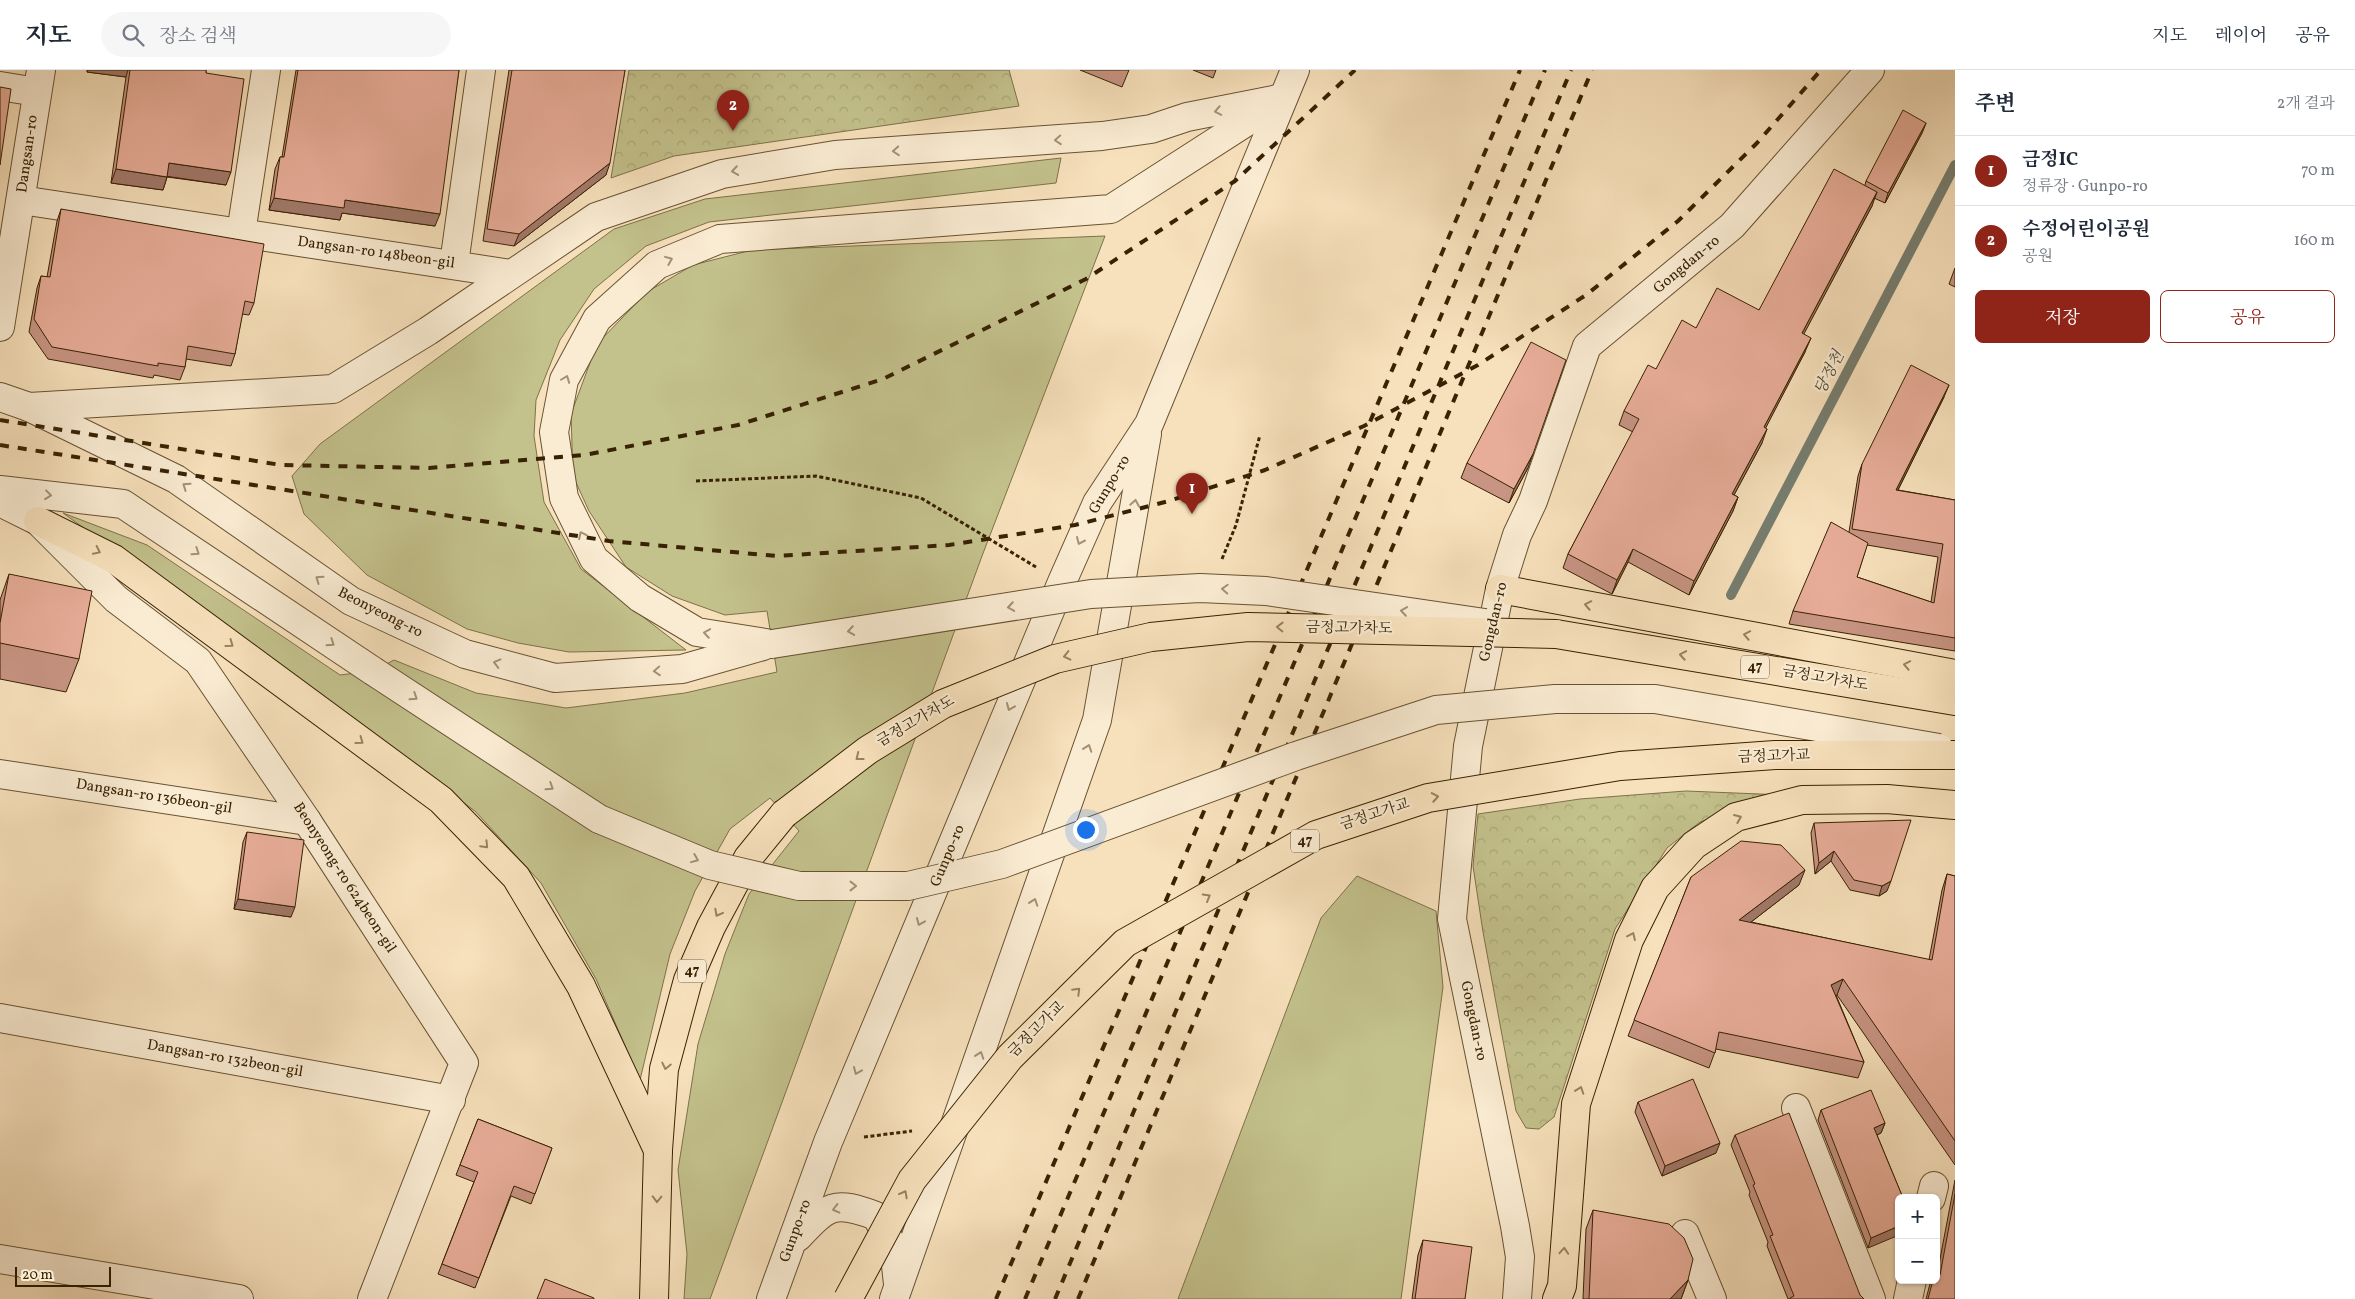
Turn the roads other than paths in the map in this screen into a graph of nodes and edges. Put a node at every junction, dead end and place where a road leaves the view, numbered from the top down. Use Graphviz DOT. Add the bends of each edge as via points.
graph roads {
  1 [pos="266,70"];
  2 [pos="481,70"];
  3 [pos="1295,70"];
  4 [pos="1870,70"];
  5 [pos="39,81"];
  6 [pos="0,86"];
  7 [pos="1283,98"];
  8 [pos="21,200"];
  9 [pos="241,233"];
  10 [pos="454,264"];
  11 [pos="511,274"];
  12 [pos="0,327"];
  13 [pos="0,397"];
  14 [pos="29,407"];
  15 [pos="1149,424"];
  16 [pos="0,490"];
  17 [pos="0,502"];
  18 [pos="38,521"];
  19 [pos="1500,589"];
  20 [pos="1556,634"];
  21 [pos="772,644"];
  22 [pos="1955,674"];
  23 [pos="1955,701"];
  24 [pos="1955,750"];
  25 [pos="1955,755"];
  26 [pos="0,774"];
  27 [pos="1955,805"];
  28 [pos="307,821"];
  29 [pos="0,1018"];
  30 [pos="451,1100"];
  31 [pos="1796,1108"];
  32 [pos="658,1150"];
  33 [pos="1685,1234"];
  34 [pos="793,1243"];
  35 [pos="0,1259"];
  36 [pos="1911,1284"];
  37 [pos="896,1294"];
  38 [pos="239,1299"];
  39 [pos="372,1299"];
  40 [pos="654,1299"];
  41 [pos="771,1299"];
  42 [pos="848,1299"];
  43 [pos="1517,1299"];
  44 [pos="1558,1299"];
  45 [pos="1712,1299"];
  46 [pos="1871,1299"];
  47 [pos="1908,1299"];
  1 -- 9 [label="street"];
  2 -- 10 [label="street"];
  3 -- 7 [label="street, Gunpo-ro"];
  4 -- 19 [label="street, Gongdan-ro" via="1732,226 1587,346"];
  5 -- 6 [label="street"];
  5 -- 8 [label="street, Dangsan-ro"];
  7 -- 11 [label="street, one-way" via="1186,117 1151,129 1102,136 835,156 722,174 596,217"];
  7 -- 15 [label="street, Gunpo-ro"];
  21 -- 7 [label="street, one-way" via="697,632 640,598 594,559 564,498 554,432 564,380 598,319 657,264 720,239 1111,209"];
  8 -- 9 [label="street, Dangsan-ro 148beon-gil"];
  8 -- 12 [label="street, Dangsan-ro"];
  9 -- 10 [label="street, Dangsan-ro 148beon-gil"];
  10 -- 11 [label="street, Dangsan-ro 148beon-gil"];
  11 -- 14 [label="street" via="428,331 333,389"];
  13 -- 14 [label="street, Beonyeong-ro"];
  21 -- 14 [label="street, Beonyeong-ro, one-way" via="682,669 554,678 464,654 351,602 176,478"];
  15 -- 34 [label="street, Gunpo-ro, one-way" via="1097,503 1062,582 828,1142"];
  37 -- 15 [label="street, Gunpo-ro, one-way" via="1098,720"];
  16 -- 24 [label="street, one-way, bridge" via="124,504 599,819 710,865 799,886 908,886 1002,864 1296,756 1436,710 1554,699 1655,699"];
  17 -- 18 [label="street, Beonyeong-ro 624beon-gil"];
  18 -- 28 [label="street, Beonyeong-ro 624beon-gil" via="116,599 198,661"];
  18 -- 32 [label="main road, one-way" via="114,559 441,800 516,877 581,986"];
  22 -- 19 [label="main road, one-way"];
  19 -- 43 [label="street, Gongdan-ro" via="1468,746 1452,919 1515,1226 1520,1257"];
  20 -- 21 [label="street, one-way, bridge" via="1266,591 1200,588 1090,594"];
  23 -- 20 [label="main road, 금정고가차도 / 47, one-way"];
  20 -- 32 [label="main road, 금정고가차도 / 47, one-way, bridge" via="1248,626 1152,637 1055,659 943,704 868,750 784,814 748,858 711,926 688,980 664,1069"];
  42 -- 25 [label="main road, 금정고가교 / 47, one-way, bridge" via="912,1180 1010,1057 1125,943 1316,835 1428,798 1620,766 1776,755"];
  26 -- 28 [label="street, Dangsan-ro 136beon-gil"];
  44 -- 27 [label="main road, one-way" via="1562,1286 1576,1104 1629,940 1655,888 1694,845 1736,817 1802,800 1887,799"];
  28 -- 30 [label="street, Beonyeong-ro 624beon-gil" via="464,1063"];
  29 -- 30 [label="street, Dangsan-ro 132beon-gil"];
  30 -- 39 [label="street, Beonyeong-ro 624beon-gil"];
  31 -- 46 [label="street"];
  32 -- 40 [label="main road, 47, one-way"];
  33 -- 45 [label="street"];
  37 -- 34 [label="street, one-way" via="894,1248 876,1216 848,1206 821,1212"];
  34 -- 41 [label="street, Gunpo-ro"];
  35 -- 38 [label="street"];
  36 -- 47 [label="street"];
}
